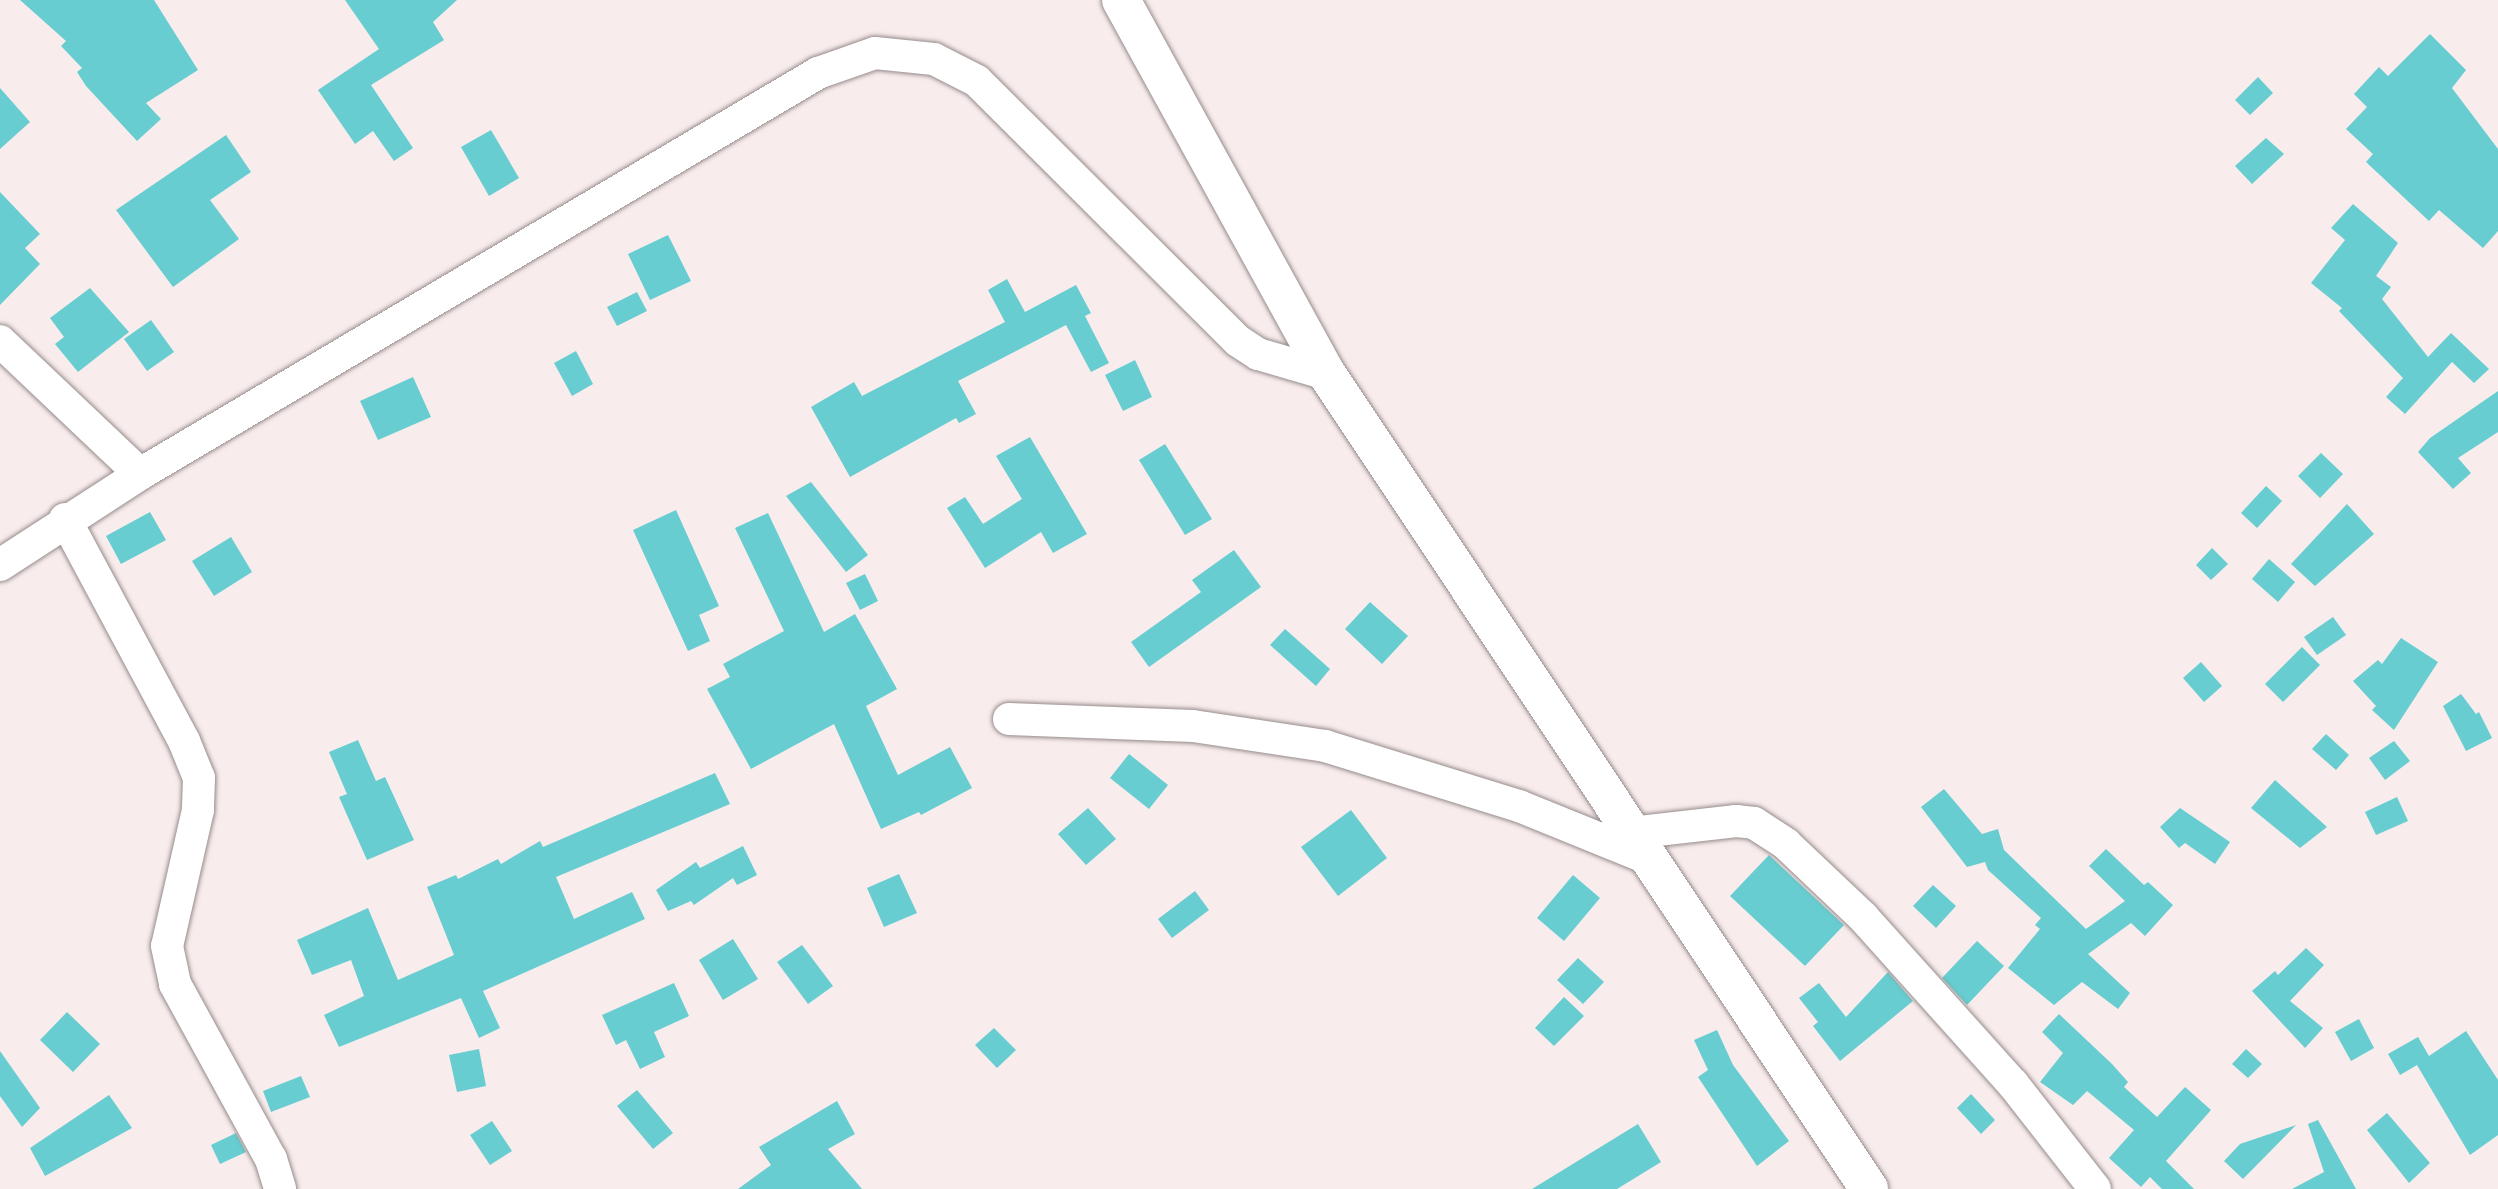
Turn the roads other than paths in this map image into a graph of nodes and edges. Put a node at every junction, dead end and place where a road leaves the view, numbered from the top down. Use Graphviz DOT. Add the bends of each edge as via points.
graph roads {
  1 [pos="1121,0"];
  2 [pos="0,341"];
  3 [pos="1327,374"];
  4 [pos="140,474"];
  5 [pos="65,519"];
  6 [pos="0,565"];
  7 [pos="1009,719"];
  8 [pos="1639,846"];
  9 [pos="280,1189"];
  10 [pos="1869,1189"];
  11 [pos="2095,1189"];
  1 -- 3 [label="main road"];
  2 -- 4 [label="street"];
  3 -- 4 [label="street" via="1258,354 1238,341 977,81 934,59 875,53 818,73"];
  3 -- 8 [label="main road"];
  4 -- 5 [label="street"];
  5 -- 6 [label="street"];
  5 -- 9 [label="street" via="184,741 199,778 198,810 167,946 175,984 271,1158"];
  7 -- 8 [label="street" via="1193,726 1325,746"];
  8 -- 10 [label="main road"];
  8 -- 11 [label="street" via="1736,821 1754,823 1786,844 1863,917 2013,1084"];
}
